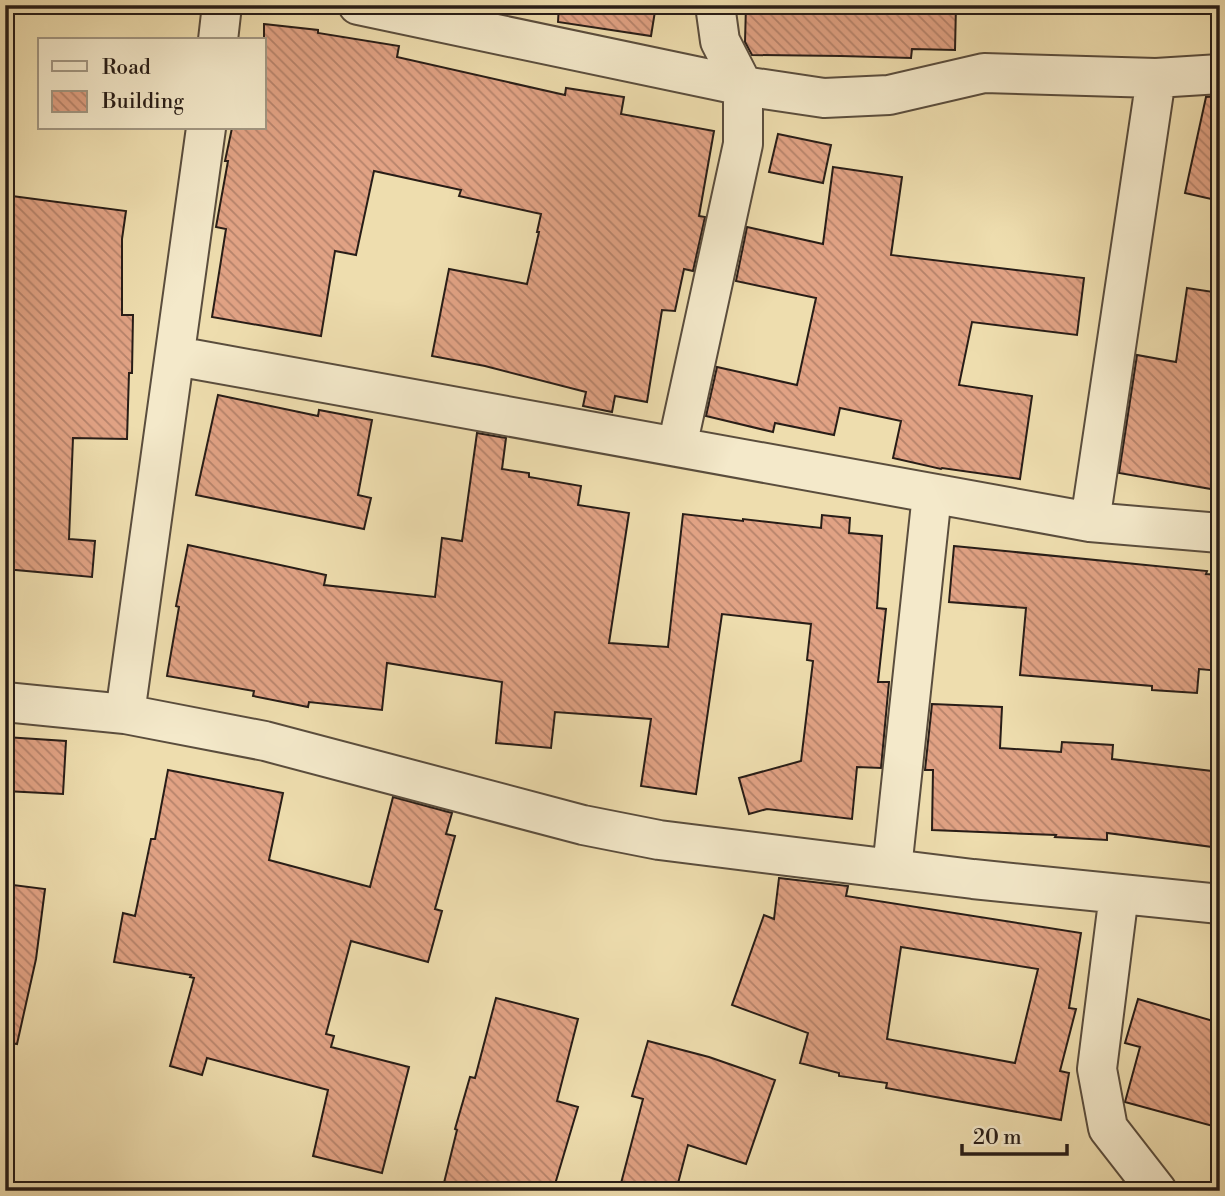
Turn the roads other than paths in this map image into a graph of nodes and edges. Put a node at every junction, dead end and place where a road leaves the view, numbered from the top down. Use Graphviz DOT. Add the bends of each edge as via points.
graph roads {
  1 [pos="222,5"];
  2 [pos="358,5"];
  3 [pos="715,5"];
  4 [pos="218,38"];
  5 [pos="1220,74"];
  6 [pos="1156,78"];
  7 [pos="743,86"];
  8 [pos="206,130"];
  9 [pos="176,356"];
  10 [pos="677,447"];
  11 [pos="932,494"];
  12 [pos="1090,522"];
  13 [pos="1220,533"];
  14 [pos="5,702"];
  15 [pos="125,714"];
  16 [pos="892,869"];
  17 [pos="1119,894"];
  18 [pos="1220,904"];
  19 [pos="1157,1191"];
  1 -- 4 [label="street"];
  2 -- 7 [label="street"];
  3 -- 7 [label="street" via="720,41"];
  5 -- 6 [label="street"];
  6 -- 7 [label="street" via="984,74 889,96 824,98"];
  6 -- 12 [label="street"];
  7 -- 10 [label="street" via="743,144"];
  8 -- 9 [label="street"];
  9 -- 10 [label="street"];
  9 -- 15 [label="street"];
  10 -- 11 [label="street"];
  11 -- 12 [label="street"];
  11 -- 16 [label="street"];
  12 -- 13 [label="street"];
  14 -- 15 [label="street"];
  15 -- 16 [label="street" via="265,741 659,840"];
  16 -- 17 [label="street"];
  17 -- 18 [label="street"];
  17 -- 19 [label="street" via="1097,1069 1108,1128"];
}
